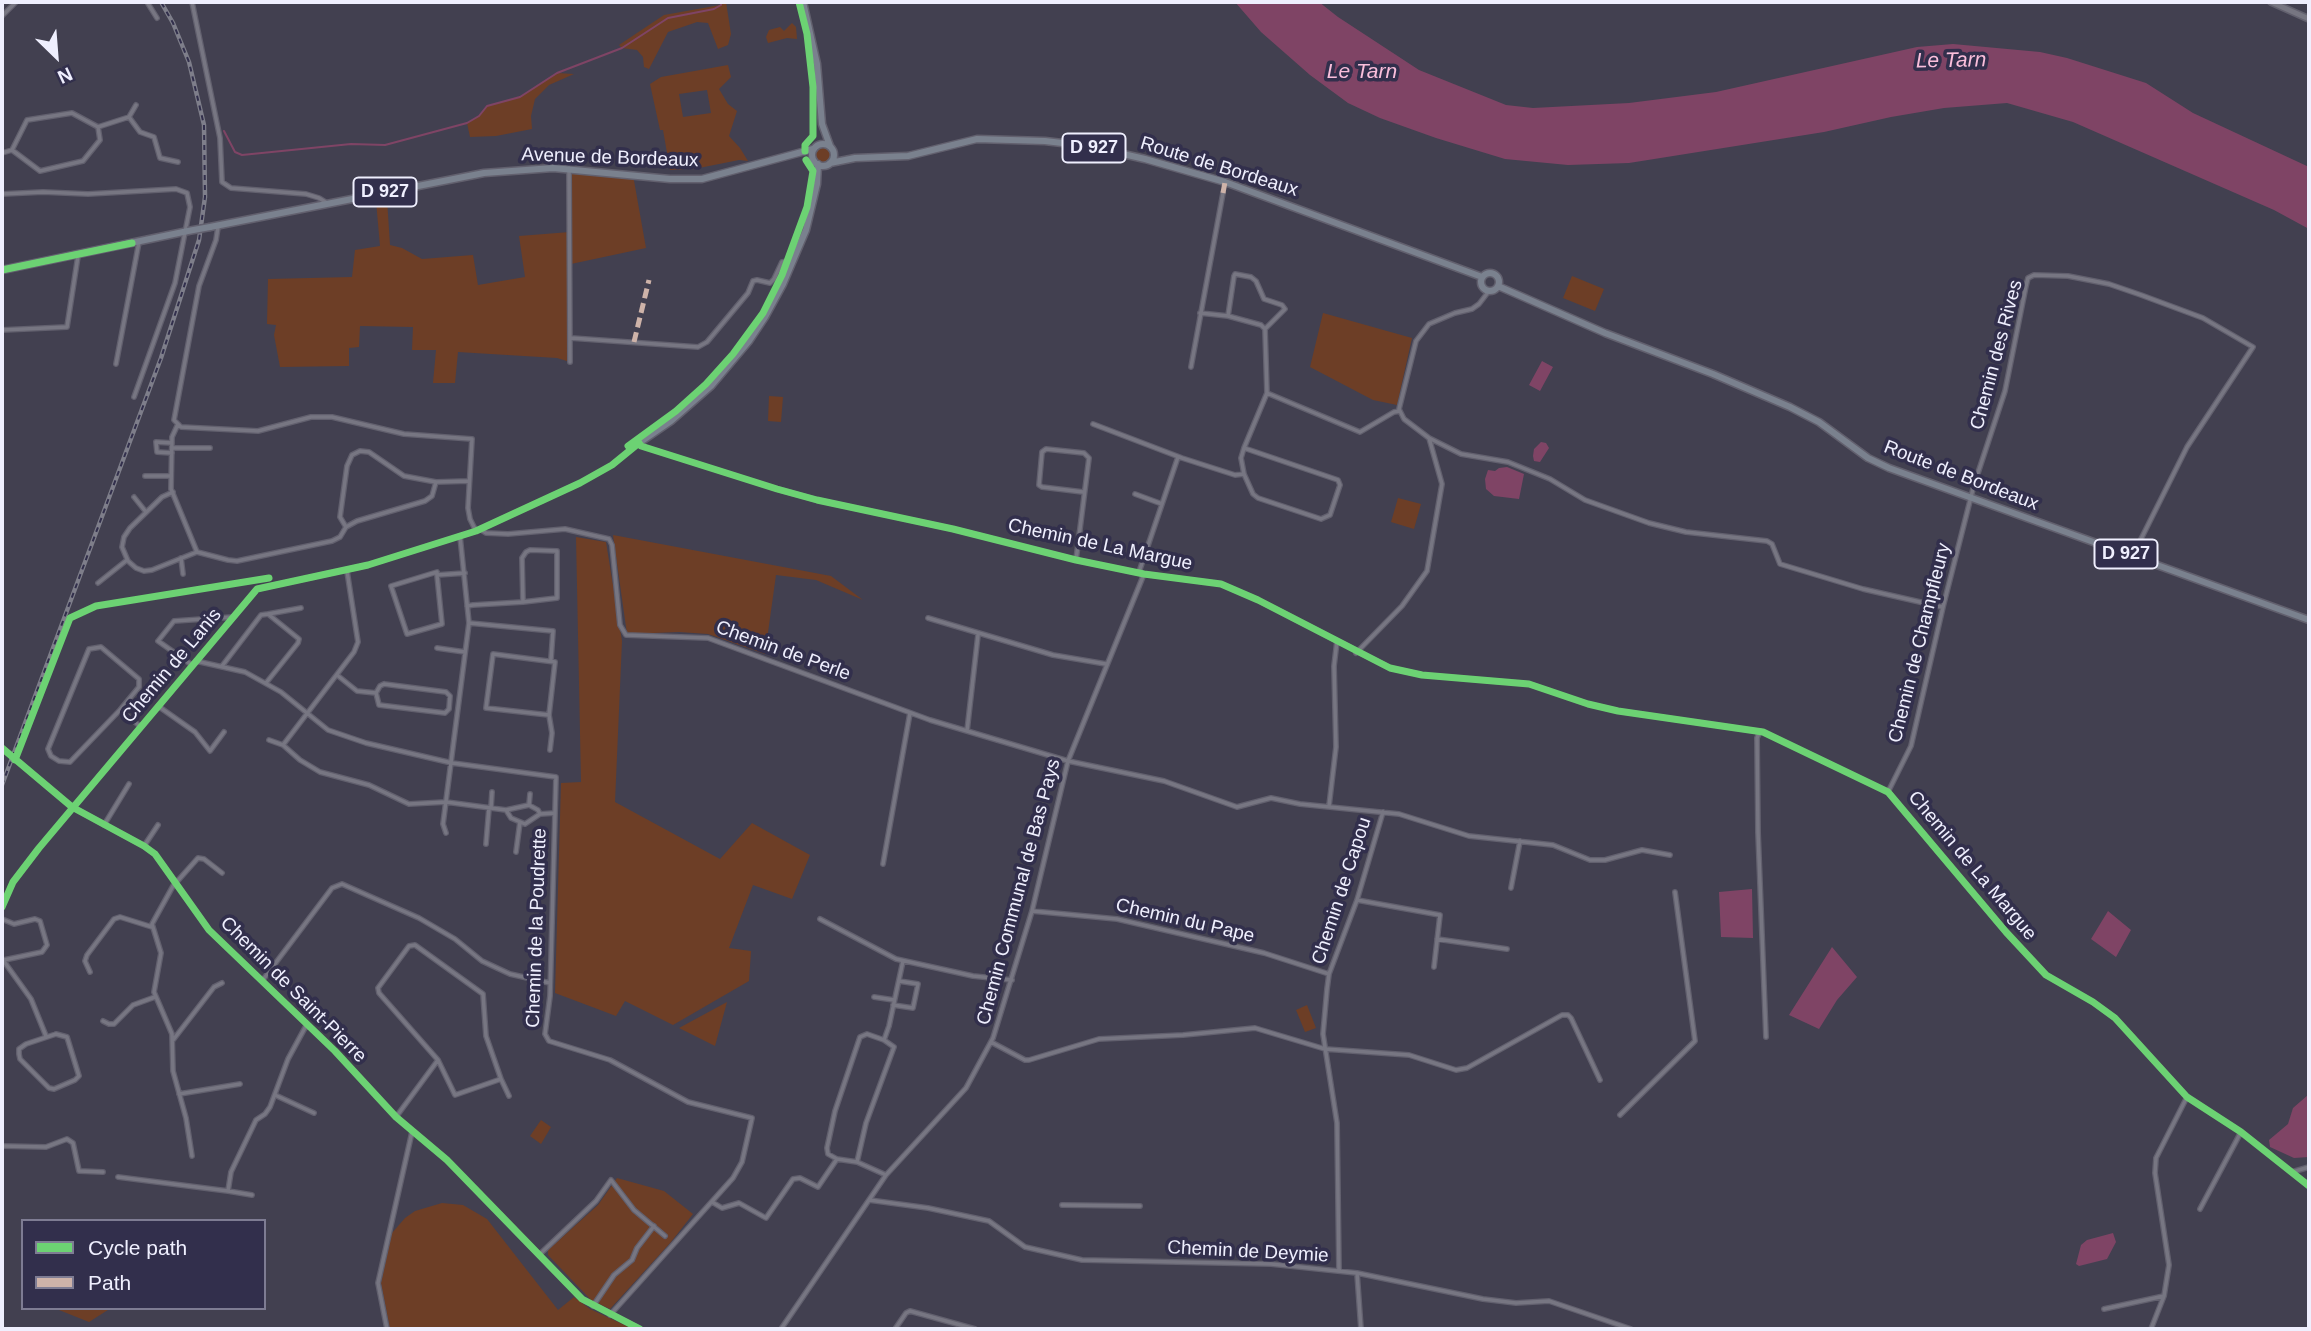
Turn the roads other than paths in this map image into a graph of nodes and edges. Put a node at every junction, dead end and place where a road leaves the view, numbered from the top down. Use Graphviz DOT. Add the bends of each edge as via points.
graph roads {
  1 [pos="16,2"];
  2 [pos="147,2"];
  3 [pos="192,2"];
  4 [pos="803,2"];
  5 [pos="2271,2"];
  6 [pos="2,16"];
  7 [pos="157,18"];
  8 [pos="2309,19"];
  9 [pos="136,105"];
  10 [pos="129,117"];
  11 [pos="822,124"];
  12 [pos="98,127"];
  13 [pos="831,147"];
  14 [pos="814,148"];
  15 [pos="12,150"];
  16 [pos="2,153"];
  17 [pos="793,156"];
  18 [pos="855,158"];
  19 [pos="178,162"];
  20 [pos="817,164"];
  21 [pos="830,164"];
  22 [pos="569,169"];
  23 [pos="817,184"];
  24 [pos="1223,193"];
  25 [pos="2,194"];
  26 [pos="327,203"];
  27 [pos="218,225"];
  28 [pos="186,232"];
  29 [pos="139,242"];
  30 [pos="79,254"];
  31 [pos="793,262"];
  32 [pos="2,270"];
  33 [pos="1482,277"];
  34 [pos="1498,286"];
  35 [pos="1489,291"];
  36 [pos="1200,313"];
  37 [pos="1228,316"];
  38 [pos="1265,329"];
  39 [pos="2,330"];
  40 [pos="571,338"];
  41 [pos="570,362"];
  42 [pos="116,364"];
  43 [pos="1191,367"];
  44 [pos="1267,393"];
  45 [pos="134,397"];
  46 [pos="1400,411"];
  47 [pos="178,424"];
  48 [pos="1093,424"];
  49 [pos="1429,438"];
  50 [pos="639,443"];
  51 [pos="172,448"];
  52 [pos="210,448"];
  53 [pos="1244,448"];
  54 [pos="1178,457"];
  55 [pos="1244,474"];
  56 [pos="145,476"];
  57 [pos="171,476"];
  58 [pos="470,481"];
  59 [pos="436,482"];
  60 [pos="173,492"];
  61 [pos="1083,492"];
  62 [pos="1135,494"];
  63 [pos="134,497"];
  64 [pos="1973,499"];
  65 [pos="1162,504"];
  66 [pos="146,512"];
  67 [pos="346,527"];
  68 [pos="478,530"];
  69 [pos="460,536"];
  70 [pos="197,552"];
  71 [pos="2133,556"];
  72 [pos="181,558"];
  73 [pos="128,560"];
  74 [pos="1076,560"];
  75 [pos="347,571"];
  76 [pos="465,573"];
  77 [pos="1142,573"];
  78 [pos="183,574"];
  79 [pos="437,575"];
  80 [pos="99,583"];
  81 [pos="523,602"];
  82 [pos="467,606"];
  83 [pos="1943,607"];
  84 [pos="301,608"];
  85 [pos="268,614"];
  86 [pos="233,617"];
  87 [pos="928,618"];
  88 [pos="2309,620"];
  89 [pos="468,623"];
  90 [pos="978,635"];
  91 [pos="1337,641"];
  92 [pos="437,648"];
  93 [pos="465,652"];
  94 [pos="1356,653"];
  95 [pos="551,660"];
  96 [pos="196,661"];
  97 [pos="1107,664"];
  98 [pos="192,665"];
  99 [pos="222,666"];
  100 [pos="337,676"];
  101 [pos="266,683"];
  102 [pos="376,693"];
  103 [pos="450,701"];
  104 [pos="458,703"];
  105 [pos="158,706"];
  106 [pos="120,710"];
  107 [pos="910,712"];
  108 [pos="307,713"];
  109 [pos="549,715"];
  110 [pos="141,727"];
  111 [pos="967,731"];
  112 [pos="1760,731"];
  113 [pos="223,732"];
  114 [pos="269,740"];
  115 [pos="283,745"];
  116 [pos="2,748"];
  117 [pos="550,750"];
  118 [pos="1068,761"];
  119 [pos="452,762"];
  120 [pos="129,784"];
  121 [pos="492,792"];
  122 [pos="1888,792"];
  123 [pos="530,794"];
  124 [pos="446,802"];
  125 [pos="529,805"];
  126 [pos="72,807"];
  127 [pos="1329,807"];
  128 [pos="490,808"];
  129 [pos="506,810"];
  130 [pos="1383,812"];
  131 [pos="555,813"];
  132 [pos="540,814"];
  133 [pos="520,822"];
  134 [pos="104,825"];
  135 [pos="158,825"];
  136 [pos="446,833"];
  137 [pos="1520,841"];
  138 [pos="486,844"];
  139 [pos="144,845"];
  140 [pos="516,852"];
  141 [pos="1670,855"];
  142 [pos="883,864"];
  143 [pos="222,873"];
  144 [pos="176,884"];
  145 [pos="1510,888"];
  146 [pos="1675,892"];
  147 [pos="1357,900"];
  148 [pos="2,907"];
  149 [pos="1032,911"];
  150 [pos="2,919"];
  151 [pos="820,919"];
  152 [pos="152,927"];
  153 [pos="1437,939"];
  154 [pos="1507,949"];
  155 [pos="3,960"];
  156 [pos="903,961"];
  157 [pos="1434,967"];
  158 [pos="90,972"];
  159 [pos="1329,974"];
  160 [pos="1012,980"];
  161 [pos="262,981"];
  162 [pos="898,981"];
  163 [pos="222,983"];
  164 [pos="550,983"];
  165 [pos="155,997"];
  166 [pos="874,997"];
  167 [pos="894,1003"];
  168 [pos="103,1021"];
  169 [pos="307,1024"];
  170 [pos="46,1037"];
  171 [pos="1766,1037"];
  172 [pos="173,1040"];
  173 [pos="884,1040"];
  174 [pos="991,1042"];
  175 [pos="1325,1049"];
  176 [pos="438,1060"];
  177 [pos="501,1079"];
  178 [pos="1600,1080"];
  179 [pos="240,1084"];
  180 [pos="179,1094"];
  181 [pos="274,1095"];
  182 [pos="509,1096"];
  183 [pos="2187,1097"];
  184 [pos="314,1113"];
  185 [pos="1619,1115"];
  186 [pos="396,1117"];
  187 [pos="412,1132"];
  188 [pos="2241,1132"];
  189 [pos="2,1146"];
  190 [pos="192,1156"];
  191 [pos="837,1159"];
  192 [pos="857,1161"];
  193 [pos="2309,1167"];
  194 [pos="103,1172"];
  195 [pos="2292,1172"];
  196 [pos="886,1175"];
  197 [pos="118,1177"];
  198 [pos="2309,1186"];
  199 [pos="228,1191"];
  200 [pos="252,1195"];
  201 [pos="869,1200"];
  202 [pos="712,1202"];
  203 [pos="1062,1205"];
  204 [pos="1140,1206"];
  205 [pos="2200,1209"];
  206 [pos="653,1226"];
  207 [pos="665,1236"];
  208 [pos="540,1254"];
  209 [pos="1339,1271"];
  210 [pos="1357,1273"];
  211 [pos="2164,1296"];
  212 [pos="593,1306"];
  213 [pos="2104,1309"];
  214 [pos="610,1315"];
  215 [pos="387,1329"];
  216 [pos="640,1329"];
  217 [pos="781,1329"];
  218 [pos="895,1329"];
  219 [pos="975,1329"];
  220 [pos="1361,1329"];
  221 [pos="1631,1329"];
  222 [pos="2151,1329"];
  1 -- 6 [label="street"];
  2 -- 7 [label="street"];
  3 -- 26 [label="street" via="220,138 222,182 231,188 306,194"];
  4 -- 11 [label="main road" via="817,64"];
  5 -- 8 [label="main road"];
  9 -- 10 [label="street"];
  10 -- 12 [label="street"];
  10 -- 19 [label="street" via="140,132 154,137 160,158"];
  11 -- 13 [label="main road"];
  11 -- 14 [label="main road"];
  12 -- 15 [label="street" via="72,113 27,120"];
  12 -- 15 [label="street" via="100,140 83,161 40,171"];
  13 -- 14 [label="main road" via="821,144"];
  13 -- 18 [label="main road, Route de Bordeaux / D 927"];
  13 -- 21 [label="main road" via="834,158"];
  14 -- 17 [label="main road, Avenue de Bordeaux / D 927"];
  14 -- 20 [label="main road" via="812,158"];
  15 -- 16 [label="street"];
  17 -- 20 [label="main road"];
  17 -- 22 [label="main road, Avenue de Bordeaux / D 927" via="702,179"];
  18 -- 21 [label="main road, Route de Bordeaux / D 927"];
  18 -- 33 [label="main road, Route de Bordeaux / D 927" via="908,156 984,139 1088,146 1224,182"];
  20 -- 21 [label="main road"];
  20 -- 23 [label="main road"];
  21 -- 23 [label="main road"];
  22 -- 26 [label="main road, Avenue de Bordeaux / D 927" via="484,173"];
  22 -- 40 [label="street"];
  23 -- 31 [label="main road"];
  24 -- 36 [label="street"];
  25 -- 28 [label="street" via="176,189 187,193 190,201"];
  26 -- 27 [label="main road, Avenue de Bordeaux / D 927"];
  27 -- 28 [label="main road, D 927, bridge"];
  27 -- 47 [label="street" via="197,299 174,420"];
  28 -- 29 [label="main road, D 927"];
  28 -- 45 [label="street" via="175,283"];
  29 -- 30 [label="main road, D 927"];
  29 -- 42 [label="street"];
  30 -- 32 [label="main road, D 927"];
  30 -- 39 [label="street" via="67,327"];
  31 -- 40 [label="street" via="782,262 770,283 753,281 748,293 698,347"];
  31 -- 50 [label="main road" via="765,317 732,363 692,404"];
  33 -- 34 [label="main road" via="1495,274"];
  33 -- 35 [label="main road" via="1481,286"];
  34 -- 35 [label="main road"];
  34 -- 64 [label="main road, Route de Bordeaux / D 927" via="1790,407 1880,464"];
  35 -- 46 [label="street" via="1479,304 1429,324 1419,337"];
  36 -- 37 [label="street"];
  36 -- 43 [label="street"];
  37 -- 38 [label="street"];
  37 -- 38 [label="street" via="1235,274 1251,277 1264,299 1285,309"];
  38 -- 44 [label="street"];
  40 -- 41 [label="street"];
  44 -- 46 [label="street" via="1360,432"];
  44 -- 53 [label="street"];
  46 -- 49 [label="street"];
  47 -- 51 [label="street"];
  47 -- 58 [label="street" via="258,431 311,417 332,417 404,434 472,439"];
  48 -- 54 [label="street"];
  49 -- 83 [label="street" via="1461,454 1508,462 1586,500 1649,523 1767,541 1780,564"];
  49 -- 94 [label="street" via="1442,484 1427,571 1402,606"];
  50 -- 68 [label="street" via="580,483"];
  50 -- 74 [label="street, Chemin de La Margue" via="795,495"];
  51 -- 52 [label="street"];
  51 -- 57 [label="street"];
  53 -- 55 [label="street"];
  53 -- 55 [label="street" via="1331,477 1340,485 1330,515 1321,519 1258,498"];
  54 -- 55 [label="street"];
  54 -- 65 [label="street, Chemin Communal de Bas Pays"];
  56 -- 57 [label="street"];
  57 -- 60 [label="street"];
  58 -- 59 [label="street"];
  58 -- 68 [label="street" via="469,515"];
  59 -- 67 [label="street" via="432,496 425,501"];
  59 -- 67 [label="street" via="404,476 369,452 352,455 346,466 340,517"];
  60 -- 66 [label="street"];
  60 -- 70 [label="street"];
  61 -- 61 [label="street" via="1039,485 1042,452 1084,453 1089,458"];
  61 -- 74 [label="street"];
  62 -- 65 [label="street"];
  63 -- 66 [label="street"];
  64 -- 71 [label="main road, Route de Bordeaux / D 927"];
  64 -- 71 [label="street, Chemin des Rives" via="2005,391 2028,278 2042,273 2068,276 2141,295 2203,318 2253,347 2188,447"];
  64 -- 83 [label="street, Chemin de Champfleury"];
  65 -- 77 [label="street, Chemin Communal de Bas Pays"];
  66 -- 73 [label="street" via="124,537 122,547"];
  67 -- 70 [label="street" via="332,541 237,561"];
  68 -- 69 [label="street, Chemin de Lanis"];
  68 -- 107 [label="street, Chemin de Perle" via="515,534 565,529 609,539 620,625 626,635 708,638"];
  69 -- 75 [label="street, Chemin de Lanis"];
  69 -- 76 [label="street"];
  70 -- 72 [label="street"];
  71 -- 88 [label="main road, Route de Bordeaux / D 927"];
  72 -- 73 [label="street" via="144,572"];
  72 -- 78 [label="street"];
  73 -- 80 [label="street"];
  74 -- 77 [label="street, Chemin de La Margue"];
  75 -- 86 [label="street, Chemin de Lanis" via="257,589"];
  75 -- 100 [label="street" via="358,642"];
  76 -- 79 [label="street"];
  76 -- 82 [label="street"];
  77 -- 91 [label="street, Chemin de La Margue" via="1221,584"];
  77 -- 97 [label="street, Chemin Communal de Bas Pays"];
  79 -- 79 [label="street" via="442,624 407,634 391,586"];
  81 -- 81 [label="street" via="559,596 556,551 530,550 522,558"];
  81 -- 82 [label="street"];
  82 -- 89 [label="street"];
  83 -- 122 [label="street, Chemin de Champfleury" via="1912,746"];
  84 -- 85 [label="street"];
  85 -- 99 [label="street" via="261,615"];
  85 -- 101 [label="street" via="299,639"];
  86 -- 96 [label="street, Chemin de Lanis"];
  86 -- 98 [label="street" via="174,621 158,641"];
  87 -- 90 [label="street"];
  89 -- 93 [label="street"];
  89 -- 95 [label="street" via="553,631"];
  90 -- 97 [label="street"];
  90 -- 111 [label="street"];
  91 -- 94 [label="street, Chemin de La Margue"];
  91 -- 127 [label="street, Chemin de Capou" via="1336,747"];
  92 -- 93 [label="street"];
  93 -- 104 [label="street"];
  94 -- 112 [label="street, Chemin de La Margue" via="1422,675 1529,684 1618,711"];
  95 -- 109 [label="street" via="555,662"];
  95 -- 109 [label="street" via="492,654 486,708"];
  96 -- 98 [label="street, Chemin de Lanis"];
  96 -- 99 [label="street, Chemin de la Poudrette"];
  97 -- 118 [label="street, Chemin Communal de Bas Pays"];
  98 -- 105 [label="street, Chemin de Lanis"];
  99 -- 101 [label="street, Chemin de la Poudrette"];
  100 -- 102 [label="street" via="357,691"];
  100 -- 108 [label="street"];
  101 -- 108 [label="street, Chemin de la Poudrette"];
  102 -- 103 [label="street" via="380,685 397,685 446,692"];
  102 -- 103 [label="street" via="379,705 417,710 445,713"];
  103 -- 104 [label="street"];
  104 -- 119 [label="street"];
  105 -- 110 [label="street, Chemin de Lanis"];
  105 -- 113 [label="street" via="195,732 210,751"];
  106 -- 106 [label="street" via="139,679 101,648 89,649 48,749 51,756 70,762"];
  106 -- 110 [label="street"];
  107 -- 111 [label="street, Chemin de Perle"];
  107 -- 142 [label="street"];
  108 -- 115 [label="street"];
  108 -- 119 [label="street, Chemin de la Poudrette" via="328,730 366,743"];
  109 -- 117 [label="street"];
  110 -- 126 [label="street, Chemin de Lanis"];
  111 -- 118 [label="street, Chemin de Perle"];
  112 -- 122 [label="street, Chemin de La Margue"];
  112 -- 171 [label="street" via="1758,832"];
  114 -- 115 [label="street"];
  115 -- 124 [label="street" via="320,772 378,788 402,802"];
  116 -- 126 [label="street, Chemin de Saint-Pierre"];
  118 -- 127 [label="street, Chemin de Perle" via="1164,781 1237,807 1271,798"];
  118 -- 149 [label="street, Chemin Communal de Bas Pays"];
  119 -- 124 [label="street"];
  119 -- 131 [label="street, Chemin de la Poudrette" via="556,777"];
  120 -- 134 [label="street"];
  121 -- 128 [label="street"];
  122 -- 183 [label="street, Chemin de La Margue" via="2046,975 2115,1018"];
  123 -- 125 [label="street"];
  124 -- 128 [label="street"];
  124 -- 136 [label="street"];
  125 -- 129 [label="street"];
  125 -- 132 [label="street"];
  126 -- 134 [label="street, Chemin de Saint-Pierre"];
  126 -- 148 [label="street, Chemin de Lanis" via="17,876"];
  127 -- 130 [label="street, Chemin de Perle"];
  128 -- 129 [label="street"];
  128 -- 138 [label="street"];
  129 -- 133 [label="street"];
  130 -- 137 [label="street, Chemin de Perle" via="1469,836"];
  130 -- 147 [label="street, Chemin de Capou"];
  131 -- 132 [label="street"];
  131 -- 164 [label="street, Chemin de la Poudrette"];
  132 -- 133 [label="street" via="525,824"];
  133 -- 140 [label="street"];
  134 -- 139 [label="street, Chemin de Saint-Pierre"];
  135 -- 139 [label="street"];
  137 -- 141 [label="street, Chemin de Perle" via="1553,845 1590,860 1642,850"];
  137 -- 145 [label="street"];
  139 -- 144 [label="street, Chemin de Saint-Pierre"];
  143 -- 144 [label="street" via="200,857"];
  144 -- 152 [label="street"];
  144 -- 161 [label="street, Chemin de Saint-Pierre" via="209,930"];
  146 -- 185 [label="street" via="1695,1041"];
  147 -- 153 [label="street" via="1440,915"];
  147 -- 159 [label="street, Chemin de Capou"];
  149 -- 159 [label="street, Chemin du Pape" via="1117,919 1264,953"];
  149 -- 160 [label="street, Chemin Communal de Bas Pays"];
  150 -- 155 [label="street" via="14,923 38,919 47,946 41,952"];
  151 -- 156 [label="street"];
  152 -- 158 [label="street" via="114,919 87,955"];
  152 -- 165 [label="street" via="161,953"];
  153 -- 154 [label="street"];
  153 -- 157 [label="street"];
  155 -- 170 [label="street" via="32,999"];
  156 -- 160 [label="street"];
  156 -- 162 [label="street"];
  159 -- 175 [label="street, Chemin de Capou"];
  160 -- 174 [label="street, Chemin Communal de Bas Pays"];
  161 -- 164 [label="street" via="332,887 342,884 419,918 482,961 510,974"];
  161 -- 169 [label="street, Chemin de Saint-Pierre"];
  162 -- 167 [label="street"];
  162 -- 167 [label="street" via="918,984 913,1008"];
  163 -- 172 [label="street"];
  164 -- 202 [label="street, Chemin de la Poudrette" via="545,1034 549,1041 610,1060 688,1102 752,1118 742,1162"];
  165 -- 168 [label="street" via="136,1003 114,1024"];
  165 -- 172 [label="street"];
  166 -- 167 [label="street"];
  167 -- 173 [label="street"];
  169 -- 181 [label="street"];
  169 -- 186 [label="street, Chemin de Saint-Pierre"];
  170 -- 170 [label="street" via="67,1037 79,1072 75,1080 54,1089 19,1054 26,1044"];
  172 -- 180 [label="street"];
  173 -- 191 [label="street" via="867,1034 860,1037 827,1148"];
  173 -- 192 [label="street" via="893,1051"];
  174 -- 175 [label="street" via="1029,1060 1099,1039 1255,1028"];
  174 -- 196 [label="street, Chemin Communal de Bas Pays" via="967,1088"];
  175 -- 178 [label="street" via="1409,1055 1456,1070 1568,1015"];
  175 -- 209 [label="street, Chemin de Capou" via="1337,1123"];
  176 -- 177 [label="street" via="455,1095"];
  176 -- 177 [label="street" via="379,993 378,988 409,946 415,945 483,993 486,1036"];
  176 -- 186 [label="street"];
  177 -- 182 [label="street"];
  179 -- 180 [label="street"];
  180 -- 190 [label="street"];
  181 -- 184 [label="street"];
  181 -- 199 [label="street" via="230,1172"];
  183 -- 188 [label="street, Chemin de La Margue"];
  183 -- 211 [label="street" via="2156,1158 2169,1265"];
  186 -- 187 [label="street, Chemin de Saint-Pierre"];
  187 -- 208 [label="street, Chemin de Saint-Pierre" via="447,1160"];
  187 -- 215 [label="street" via="378,1283"];
  188 -- 195 [label="street, Chemin de La Margue"];
  188 -- 205 [label="street"];
  189 -- 194 [label="street" via="46,1147 67,1139 73,1143 79,1171"];
  191 -- 192 [label="street"];
  191 -- 202 [label="street" via="818,1187 793,1179 766,1218 739,1203 722,1208"];
  192 -- 196 [label="street"];
  193 -- 195 [label="street"];
  195 -- 198 [label="street, Chemin de La Margue"];
  196 -- 201 [label="street, Chemin Communal de Bas Pays"];
  197 -- 199 [label="street"];
  199 -- 200 [label="street"];
  201 -- 209 [label="street, Chemin de Deymie" via="989,1221 1024,1247 1082,1260 1271,1264"];
  201 -- 217 [label="street, Chemin Communal de Bas Pays"];
  202 -- 214 [label="street, Chemin de la Poudrette"];
  203 -- 204 [label="street"];
  206 -- 207 [label="street"];
  206 -- 208 [label="street" via="611,1180 596,1201"];
  206 -- 212 [label="street" via="632,1260 614,1275"];
  208 -- 212 [label="street, Chemin de Saint-Pierre"];
  209 -- 210 [label="street, Chemin de Deymie"];
  210 -- 220 [label="street"];
  210 -- 221 [label="street, Chemin de Deymie" via="1483,1299 1549,1301"];
  211 -- 213 [label="street"];
  211 -- 222 [label="street"];
  212 -- 214 [label="street, Chemin de Saint-Pierre"];
  214 -- 216 [label="street, Chemin de Saint-Pierre"];
  218 -- 219 [label="street" via="910,1311"];
}
